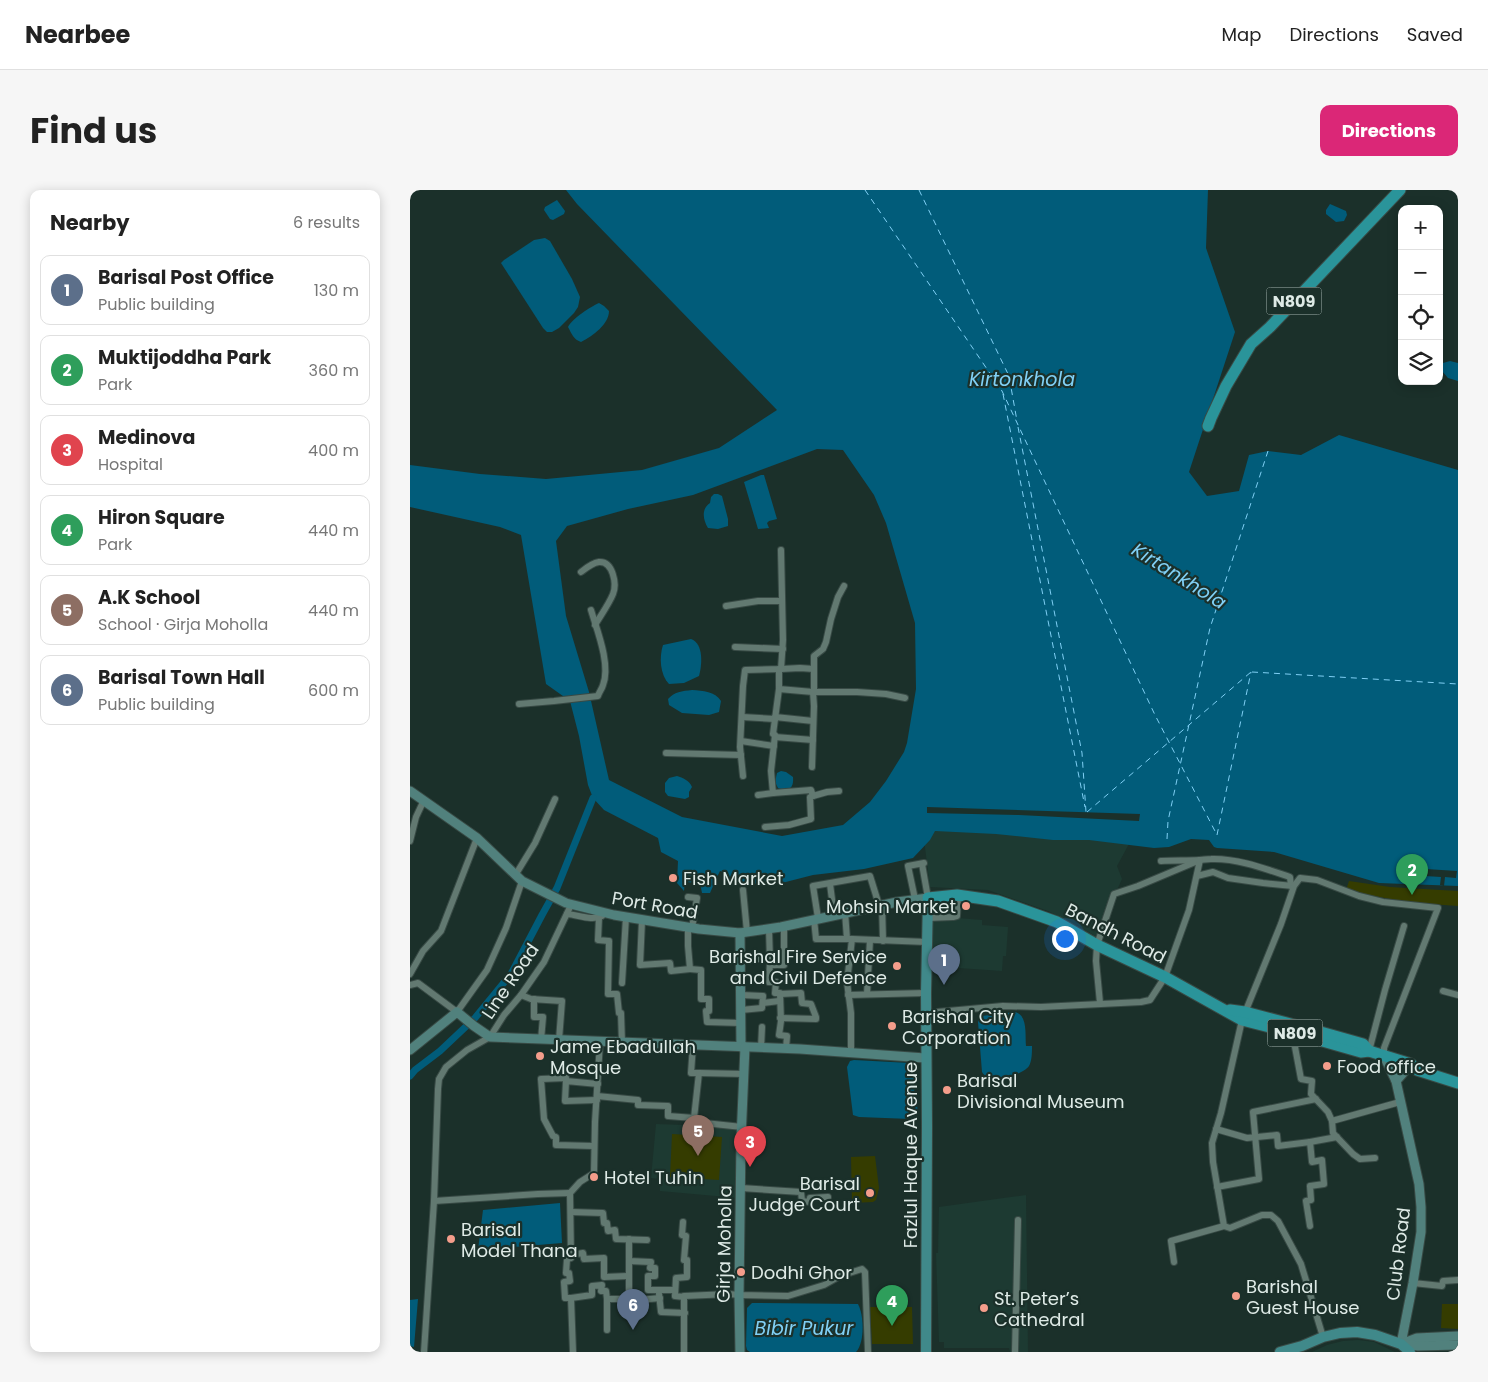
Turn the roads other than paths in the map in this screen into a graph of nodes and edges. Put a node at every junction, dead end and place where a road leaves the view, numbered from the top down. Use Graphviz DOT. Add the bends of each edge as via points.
graph roads {
  1 [pos="1400,190"];
  2 [pos="1208,426"];
  3 [pos="781,550"];
  4 [pos="581,572"];
  5 [pos="844,586"];
  6 [pos="782,601"];
  7 [pos="726,606"];
  8 [pos="591,610"];
  9 [pos="595,625"];
  10 [pos="735,647"];
  11 [pos="783,649"];
  12 [pos="780,669"];
  13 [pos="814,669"];
  14 [pos="779,689"];
  15 [pos="813,692"];
  16 [pos="905,698"];
  17 [pos="519,704"];
  18 [pos="742,717"];
  19 [pos="775,718"];
  20 [pos="814,721"];
  21 [pos="775,737"];
  22 [pos="813,740"];
  23 [pos="741,742"];
  24 [pos="774,746"];
  25 [pos="666,754"];
  26 [pos="741,755"];
  27 [pos="812,768"];
  28 [pos="743,776"];
  29 [pos="410,791"];
  30 [pos="839,791"];
  31 [pos="773,793"];
  32 [pos="758,795"];
  33 [pos="813,796"];
  34 [pos="555,799"];
  35 [pos="424,800"];
  36 [pos="765,827"];
  37 [pos="477,838"];
  38 [pos="410,841"];
  39 [pos="1200,860"];
  40 [pos="1161,861"];
  41 [pos="1197,876"];
  42 [pos="519,877"];
  43 [pos="830,884"];
  44 [pos="1292,886"];
  45 [pos="743,890"];
  46 [pos="958,895"];
  47 [pos="688,897"];
  48 [pos="928,898"];
  49 [pos="915,899"];
  50 [pos="880,905"];
  51 [pos="568,907"];
  52 [pos="845,912"];
  53 [pos="603,915"];
  54 [pos="834,915"];
  55 [pos="626,917"];
  56 [pos="928,918"];
  57 [pos="816,919"];
  58 [pos="642,920"];
  59 [pos="784,926"];
  60 [pos="1404,926"];
  61 [pos="690,928"];
  62 [pos="769,929"];
  63 [pos="744,932"];
  64 [pos="849,939"];
  65 [pos="870,940"];
  66 [pos="883,941"];
  67 [pos="927,942"];
  68 [pos="1097,945"];
  69 [pos="741,958"];
  70 [pos="770,962"];
  71 [pos="690,969"];
  72 [pos="410,975"];
  73 [pos="1165,977"];
  74 [pos="622,982"];
  75 [pos="418,983"];
  76 [pos="410,986"];
  77 [pos="1443,991"];
  78 [pos="926,993"];
  79 [pos="867,994"];
  80 [pos="521,995"];
  81 [pos="742,995"];
  82 [pos="848,995"];
  83 [pos="1458,995"];
  84 [pos="780,998"];
  85 [pos="534,999"];
  86 [pos="762,1003"];
  87 [pos="1100,1004"];
  88 [pos="741,1010"];
  89 [pos="457,1012"];
  90 [pos="926,1013"];
  91 [pos="1244,1016"];
  92 [pos="780,1018"];
  93 [pos="742,1022"];
  94 [pos="762,1027"];
  95 [pos="1298,1034"];
  96 [pos="490,1037"];
  97 [pos="541,1040"];
  98 [pos="559,1040"];
  99 [pos="600,1042"];
  100 [pos="622,1042"];
  101 [pos="693,1045"];
  102 [pos="743,1047"];
  103 [pos="761,1048"];
  104 [pos="786,1049"];
  105 [pos="410,1050"];
  106 [pos="1369,1051"];
  107 [pos="850,1053"];
  108 [pos="1384,1056"];
  109 [pos="925,1058"];
  110 [pos="1411,1064"];
  111 [pos="699,1073"];
  112 [pos="745,1074"];
  113 [pos="1458,1076"];
  114 [pos="566,1080"];
  115 [pos="1396,1081"];
  116 [pos="1458,1083"];
  117 [pos="598,1084"];
  118 [pos="597,1098"];
  119 [pos="1316,1099"];
  120 [pos="1400,1102"];
  121 [pos="694,1118"];
  122 [pos="1332,1121"];
  123 [pos="742,1127"];
  124 [pos="1216,1129"];
  125 [pos="1254,1137"];
  126 [pos="1336,1137"];
  127 [pos="1310,1142"];
  128 [pos="594,1146"];
  129 [pos="1375,1158"];
  130 [pos="1218,1187"];
  131 [pos="741,1188"];
  132 [pos="570,1193"];
  133 [pos="828,1197"];
  134 [pos="434,1202"];
  135 [pos="570,1212"];
  136 [pos="1018,1220"];
  137 [pos="683,1222"];
  138 [pos="1224,1226"];
  139 [pos="1310,1226"];
  140 [pos="629,1239"];
  141 [pos="648,1240"];
  142 [pos="571,1254"];
  143 [pos="629,1261"];
  144 [pos="1174,1262"];
  145 [pos="628,1276"];
  146 [pos="1458,1280"];
  147 [pos="1413,1283"];
  148 [pos="659,1290"];
  149 [pos="675,1290"];
  150 [pos="739,1295"];
  151 [pos="684,1297"];
  152 [pos="571,1298"];
  153 [pos="660,1298"];
  154 [pos="607,1299"];
  155 [pos="629,1299"];
  156 [pos="685,1313"];
  157 [pos="607,1330"];
  158 [pos="1458,1336"];
  159 [pos="1323,1337"];
  160 [pos="1401,1344"];
  161 [pos="1458,1345"];
  162 [pos="424,1352"];
  163 [pos="574,1352"];
  164 [pos="684,1352"];
  165 [pos="740,1352"];
  166 [pos="868,1352"];
  167 [pos="926,1352"];
  168 [pos="1015,1352"];
  169 [pos="1280,1352"];
  170 [pos="1410,1352"];
  1 -- 2 [label="highway, N809" via="1251,344 1226,386"];
  3 -- 6 [label="street"];
  4 -- 9 [label="street" via="598,562 605,563 614,577 614,593"];
  5 -- 13 [label="street" via="823,649 814,656"];
  6 -- 7 [label="street"];
  6 -- 11 [label="street"];
  8 -- 9 [label="street"];
  9 -- 17 [label="street" via="605,669 604,684 598,696"];
  10 -- 11 [label="street"];
  11 -- 12 [label="street"];
  12 -- 13 [label="street"];
  12 -- 14 [label="street"];
  12 -- 18 [label="street" via="745,670"];
  13 -- 15 [label="street"];
  14 -- 15 [label="street"];
  14 -- 19 [label="street"];
  15 -- 16 [label="street" via="857,692"];
  15 -- 20 [label="street"];
  18 -- 19 [label="street"];
  18 -- 23 [label="street"];
  19 -- 20 [label="street"];
  19 -- 21 [label="street"];
  20 -- 22 [label="street"];
  21 -- 22 [label="street"];
  21 -- 24 [label="street"];
  22 -- 27 [label="street"];
  23 -- 24 [label="street"];
  23 -- 26 [label="street"];
  24 -- 31 [label="street"];
  25 -- 26 [label="street"];
  26 -- 28 [label="street"];
  29 -- 35 [label="main road, Port Road"];
  30 -- 33 [label="street"];
  31 -- 32 [label="street"];
  31 -- 33 [label="street" via="811,790"];
  33 -- 36 [label="street" via="810,797 811,819"];
  34 -- 42 [label="street"];
  35 -- 37 [label="main road, Port Road"];
  35 -- 38 [label="street"];
  37 -- 42 [label="main road, Port Road"];
  37 -- 72 [label="street" via="441,931 423,951"];
  39 -- 40 [label="street"];
  39 -- 41 [label="street"];
  39 -- 44 [label="street" via="1239,862 1262,868 1290,877"];
  39 -- 68 [label="street" via="1114,894"];
  41 -- 44 [label="street" via="1213,872 1228,878"];
  41 -- 73 [label="street" via="1190,910"];
  42 -- 51 [label="main road, Port Road"];
  42 -- 89 [label="street" via="506,928 487,970"];
  43 -- 50 [label="street" via="870,876"];
  43 -- 54 [label="street"];
  43 -- 57 [label="street" via="813,886"];
  44 -- 91 [label="street" via="1281,924"];
  44 -- 108 [label="street" via="1300,878 1317,880 1384,902 1438,908 1384,1048"];
  45 -- 63 [label="street"];
  46 -- 48 [label="highway, Bandh Road / N809"];
  46 -- 56 [label="street" via="957,916"];
  46 -- 68 [label="highway, Bandh Road / N809" via="998,901 1057,922"];
  47 -- 61 [label="street" via="697,898"];
  48 -- 49 [label="main road, Port Road"];
  48 -- 49 [label="street" via="923,863 908,866"];
  48 -- 56 [label="main road, Fazlul Haque Avenue"];
  49 -- 50 [label="main road, Port Road"];
  50 -- 52 [label="main road, Port Road"];
  50 -- 66 [label="street"];
  51 -- 53 [label="main road, Port Road"];
  51 -- 80 [label="street, Line Road" via="544,962"];
  52 -- 54 [label="main road, Port Road"];
  52 -- 64 [label="street"];
  53 -- 55 [label="main road, Port Road"];
  53 -- 100 [label="street" via="598,940 609,941 608,994 617,994 619,1013 622,1013"];
  54 -- 57 [label="main road, Port Road"];
  55 -- 58 [label="main road, Port Road"];
  55 -- 74 [label="street"];
  56 -- 67 [label="main road, Fazlul Haque Avenue"];
  57 -- 59 [label="main road, Port Road"];
  57 -- 64 [label="street" via="816,939"];
  58 -- 61 [label="main road, Port Road"];
  58 -- 71 [label="street" via="640,965 670,963 671,971"];
  59 -- 62 [label="main road, Port Road"];
  59 -- 70 [label="street" via="784,965"];
  60 -- 106 [label="street"];
  61 -- 63 [label="main road, Port Road"];
  61 -- 71 [label="street"];
  62 -- 63 [label="main road, Port Road"];
  62 -- 70 [label="street"];
  63 -- 69 [label="main road, Girja Moholla"];
  64 -- 65 [label="street"];
  64 -- 82 [label="street"];
  65 -- 66 [label="street"];
  65 -- 79 [label="street"];
  66 -- 67 [label="street"];
  67 -- 78 [label="main road, Fazlul Haque Avenue"];
  68 -- 73 [label="highway, Bandh Road / N809"];
  68 -- 87 [label="street"];
  69 -- 70 [label="street"];
  69 -- 81 [label="main road, Girja Moholla"];
  70 -- 84 [label="street" via="769,982 776,982"];
  71 -- 93 [label="street" via="701,970 701,999 709,999 707,1022"];
  72 -- 75 [label="street"];
  73 -- 87 [label="street" via="1150,1000"];
  73 -- 91 [label="highway, Bandh Road / N809" via="1223,1009"];
  75 -- 76 [label="street"];
  75 -- 89 [label="street"];
  77 -- 83 [label="street"];
  78 -- 79 [label="street"];
  78 -- 90 [label="main road, Fazlul Haque Avenue"];
  79 -- 82 [label="street"];
  80 -- 85 [label="street"];
  80 -- 96 [label="street, Line Road"];
  81 -- 86 [label="street" via="763,996"];
  81 -- 88 [label="main road, Girja Moholla"];
  82 -- 107 [label="street"];
  84 -- 86 [label="street"];
  84 -- 92 [label="street"];
  84 -- 92 [label="street" via="801,993 802,1003 812,1004 816,1019"];
  85 -- 97 [label="street" via="534,1017 542,1018"];
  85 -- 98 [label="street" via="562,1001"];
  86 -- 88 [label="street" via="762,1008"];
  87 -- 90 [label="street" via="1003,1006"];
  88 -- 93 [label="main road, Girja Moholla"];
  89 -- 96 [label="main road"];
  89 -- 105 [label="main road"];
  90 -- 109 [label="main road, Fazlul Haque Avenue"];
  91 -- 95 [label="highway, Bandh Road / N809"];
  91 -- 106 [label="highway, Bandh Road / N809" via="1363,1044"];
  91 -- 124 [label="street"];
  92 -- 104 [label="street" via="779,1035 786,1036"];
  93 -- 102 [label="main road, Girja Moholla"];
  94 -- 103 [label="street"];
  95 -- 106 [label="highway, Bandh Road / N809" via="1361,1052"];
  95 -- 119 [label="street" via="1295,1046 1301,1079 1312,1082 1311,1094"];
  96 -- 97 [label="main road"];
  96 -- 134 [label="street, Line Road" via="459,1056 439,1078"];
  97 -- 98 [label="main road"];
  98 -- 99 [label="main road"];
  99 -- 100 [label="main road"];
  99 -- 117 [label="street"];
  100 -- 101 [label="main road"];
  101 -- 102 [label="main road"];
  101 -- 111 [label="street" via="692,1072"];
  102 -- 103 [label="main road"];
  102 -- 112 [label="main road, Girja Moholla"];
  103 -- 104 [label="main road"];
  104 -- 107 [label="main road"];
  106 -- 108 [label="highway, Bandh Road / N809"];
  107 -- 109 [label="main road"];
  108 -- 110 [label="highway, Bandh Road / N809"];
  108 -- 115 [label="main road, Club Road"];
  109 -- 167 [label="main road, Fazlul Haque Avenue"];
  110 -- 113 [label="highway, Bandh Road / N809" via="1419,1063"];
  110 -- 115 [label="main road"];
  110 -- 116 [label="highway, Bandh Road / N809" via="1417,1070"];
  111 -- 112 [label="street"];
  111 -- 121 [label="street"];
  112 -- 123 [label="main road, Girja Moholla"];
  114 -- 117 [label="street"];
  114 -- 118 [label="street" via="565,1101"];
  114 -- 128 [label="street" via="541,1079 544,1119 556,1137 556,1145"];
  115 -- 120 [label="main road, Club Road"];
  117 -- 118 [label="street"];
  118 -- 121 [label="street" via="638,1100 638,1105 668,1106 668,1116"];
  118 -- 128 [label="street"];
  119 -- 122 [label="street"];
  119 -- 125 [label="street" via="1253,1112"];
  120 -- 122 [label="street"];
  120 -- 147 [label="main road, Club Road" via="1419,1184 1421,1232"];
  121 -- 123 [label="street" via="695,1122"];
  122 -- 126 [label="street"];
  123 -- 131 [label="main road, Girja Moholla"];
  124 -- 125 [label="street"];
  124 -- 130 [label="street" via="1212,1143"];
  125 -- 127 [label="street" via="1277,1135 1278,1146"];
  125 -- 130 [label="street" via="1259,1179"];
  126 -- 127 [label="street"];
  126 -- 129 [label="street" via="1360,1159"];
  127 -- 139 [label="street" via="1312,1162 1322,1160 1324,1184 1310,1186 1311,1200 1306,1201"];
  128 -- 132 [label="street" via="594,1173"];
  130 -- 138 [label="street"];
  131 -- 133 [label="street" via="801,1192 802,1201 810,1202 810,1198"];
  131 -- 150 [label="main road, Girja Moholla"];
  132 -- 134 [label="street"];
  132 -- 135 [label="street"];
  134 -- 162 [label="street, Line Road"];
  135 -- 140 [label="street" via="603,1213 608,1231 615,1230 616,1239"];
  135 -- 142 [label="street"];
  136 -- 168 [label="street"];
  137 -- 149 [label="street" via="687,1277 676,1278"];
  138 -- 144 [label="street" via="1171,1241"];
  138 -- 159 [label="street" via="1230,1228 1262,1215 1271,1215 1278,1221 1301,1264"];
  140 -- 141 [label="street"];
  140 -- 143 [label="street"];
  142 -- 145 [label="street" via="583,1254 584,1260 604,1258 604,1277"];
  142 -- 152 [label="street" via="567,1259 566,1273 569,1273 570,1281 564,1282 565,1298"];
  143 -- 145 [label="street"];
  143 -- 148 [label="street" via="650,1262 650,1268 655,1268 655,1276 648,1276 648,1290"];
  145 -- 155 [label="street"];
  146 -- 147 [label="street" via="1443,1281 1442,1286"];
  147 -- 160 [label="main road, Club Road"];
  148 -- 149 [label="street"];
  148 -- 153 [label="street"];
  149 -- 151 [label="street" via="675,1296"];
  150 -- 151 [label="street"];
  150 -- 165 [label="main road, Girja Moholla"];
  150 -- 166 [label="street" via="788,1296 862,1269 866,1272"];
  151 -- 156 [label="street"];
  152 -- 154 [label="street" via="592,1295 592,1286 602,1285 601,1291 606,1291"];
  152 -- 163 [label="street"];
  153 -- 155 [label="street"];
  153 -- 156 [label="street" via="661,1312"];
  154 -- 155 [label="street"];
  154 -- 157 [label="street"];
  156 -- 164 [label="street"];
  158 -- 160 [label="main road" via="1417,1338"];
  159 -- 160 [label="main road" via="1357,1332"];
  159 -- 169 [label="main road"];
  160 -- 161 [label="main road"];
  160 -- 170 [label="main road"];
}
